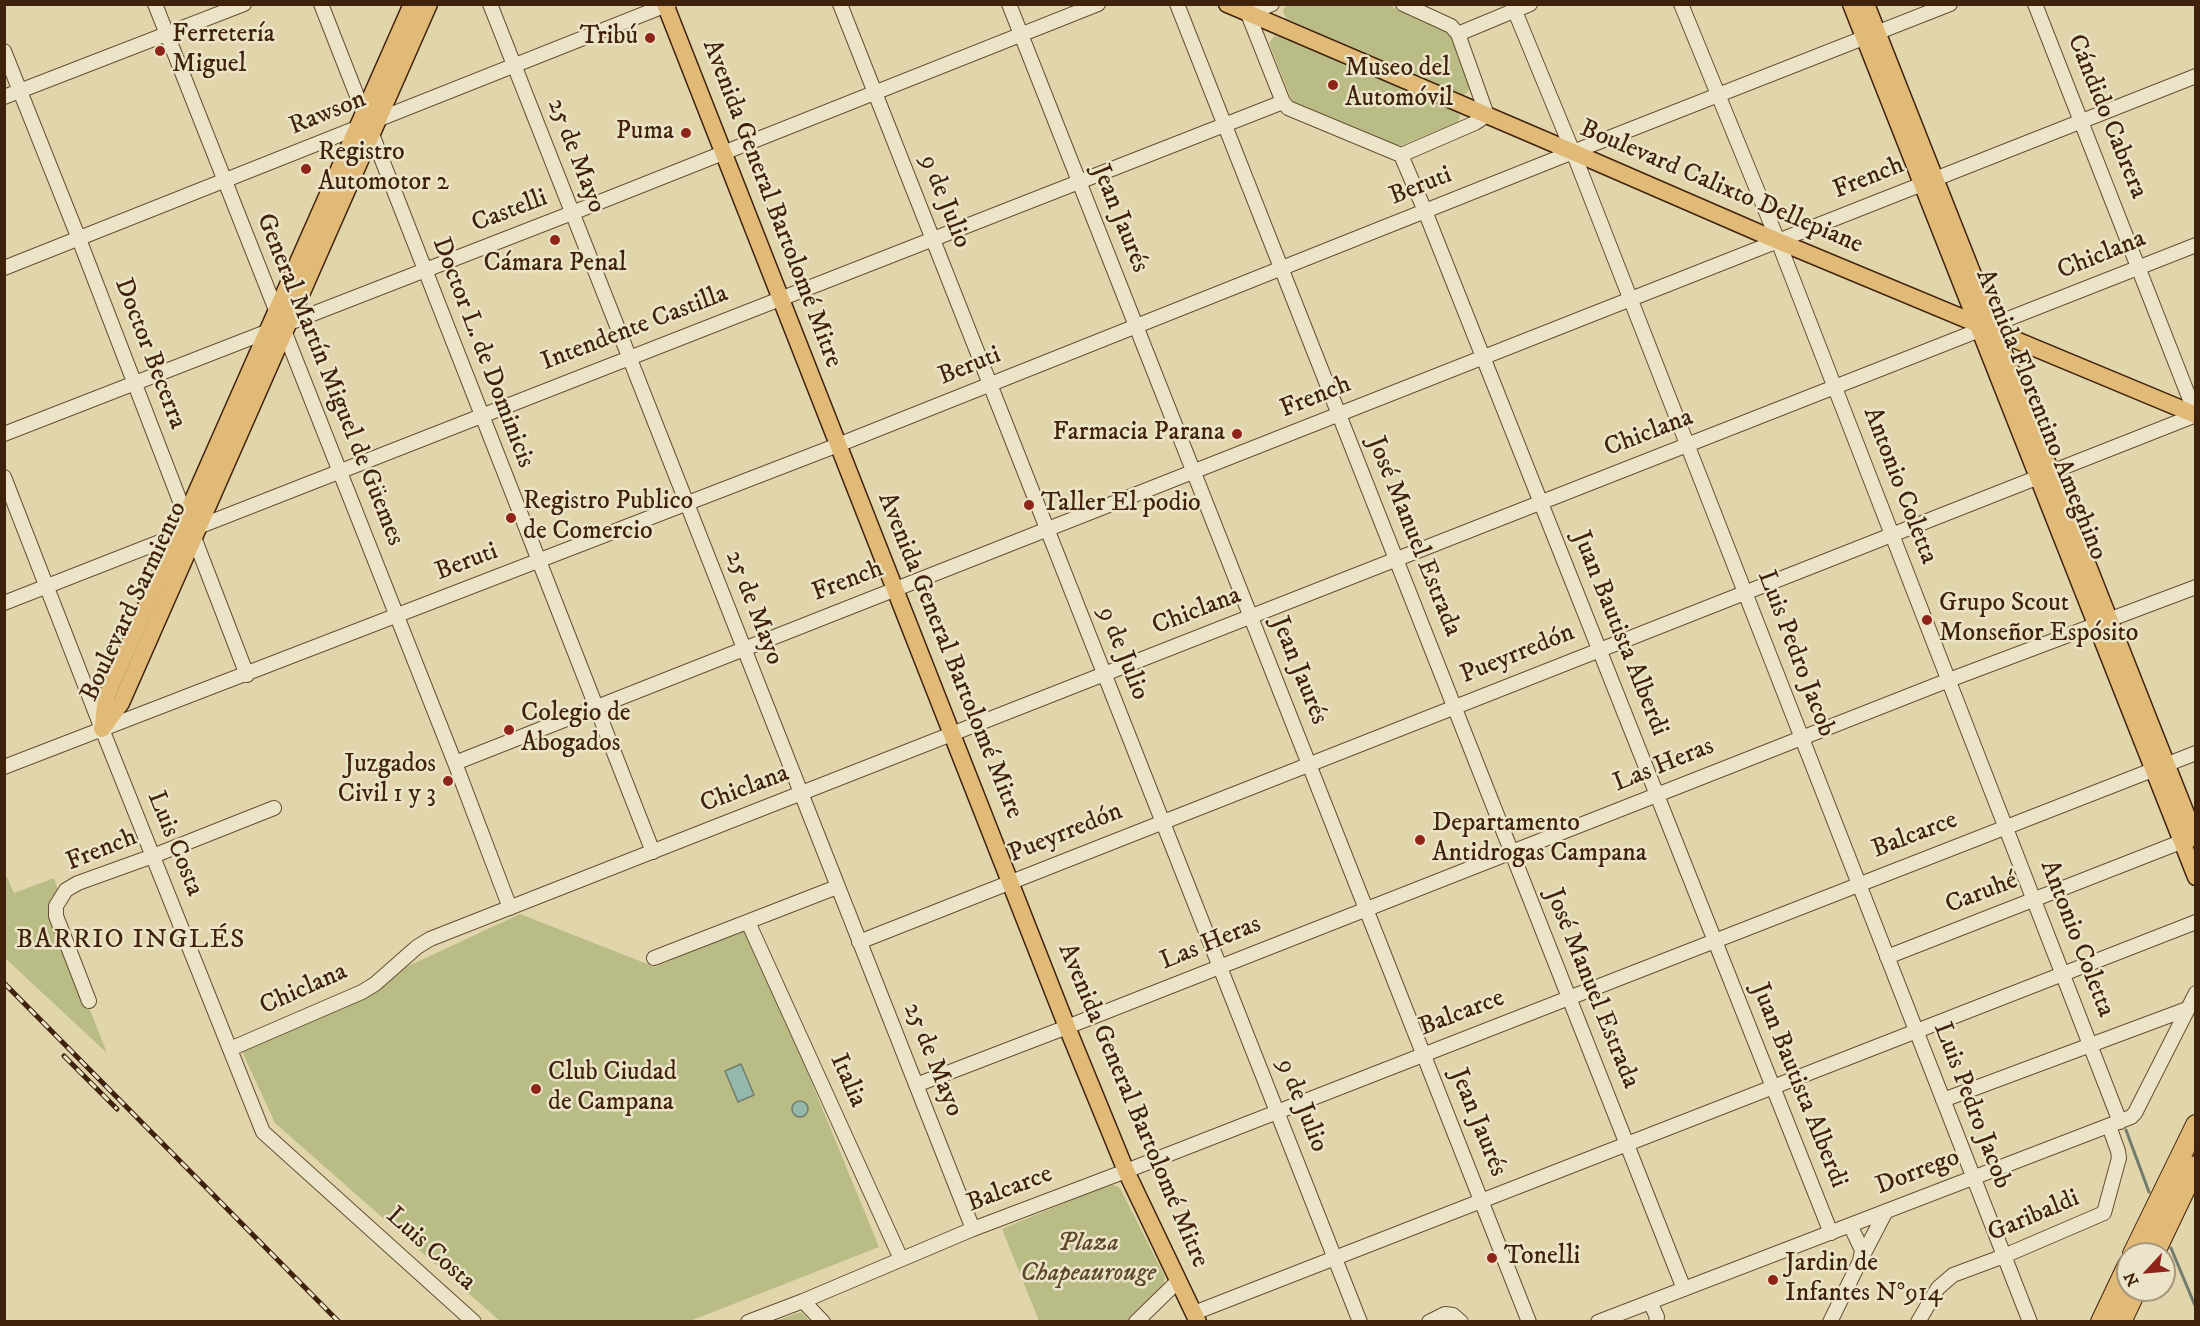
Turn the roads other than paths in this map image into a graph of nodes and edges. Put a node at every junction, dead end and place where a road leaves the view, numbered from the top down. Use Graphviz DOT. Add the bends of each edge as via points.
graph roads {
  1 [pos="155,4"];
  2 [pos="244,4"];
  3 [pos="321,4"];
  4 [pos="412,4"];
  5 [pos="429,4"];
  6 [pos="490,4"];
  7 [pos="840,4"];
  8 [pos="1009,4"];
  9 [pos="1098,4"];
  10 [pos="1176,4"];
  11 [pos="1227,4"];
  12 [pos="1272,4"];
  13 [pos="1402,4"];
  14 [pos="1530,4"];
  15 [pos="1681,4"];
  16 [pos="1851,4"];
  17 [pos="1866,4"];
  18 [pos="1950,4"];
  19 [pos="2035,4"];
  20 [pos="666,5"];
  21 [pos="1514,8"];
  22 [pos="1248,14"];
  23 [pos="167,34"];
  24 [pos="1458,34"];
  25 [pos="1021,35"];
  26 [pos="1871,36"];
  27 [pos="4,51"];
  28 [pos="514,66"];
  29 [pos="2196,76"];
  30 [pos="20,91"];
  31 [pos="875,92"];
  32 [pos="1718,95"];
  33 [pos="4,97"];
  34 [pos="1283,102"];
  35 [pos="1487,115"];
  36 [pos="2082,121"];
  37 [pos="368,123"];
  38 [pos="1224,125"];
  39 [pos="723,152"];
  40 [pos="1573,152"];
  41 [pos="1401,154"];
  42 [pos="225,181"];
  43 [pos="1079,182"];
  44 [pos="1928,182"];
  45 [pos="1425,211"];
  46 [pos="572,213"];
  47 [pos="79,239"];
  48 [pos="933,239"];
  49 [pos="1778,241"];
  50 [pos="2196,245"];
  51 [pos="4,267"];
  52 [pos="2139,267"];
  53 [pos="1281,268"];
  54 [pos="424,270"];
  55 [pos="781,298"];
  56 [pos="1631,299"];
  57 [pos="280,325"];
  58 [pos="1136,326"];
  59 [pos="1986,328"];
  60 [pos="628,357"];
  61 [pos="1483,358"];
  62 [pos="135,383"];
  63 [pos="990,384"];
  64 [pos="1835,387"];
  65 [pos="481,415"];
  66 [pos="1339,415"];
  67 [pos="2195,415"];
  68 [pos="4,434"];
  69 [pos="838,445"];
  70 [pos="1687,445"];
  71 [pos="339,471"];
  72 [pos="1193,472"];
  73 [pos="2044,474"];
  74 [pos="4,477"];
  75 [pos="686,503"];
  76 [pos="1541,503"];
  77 [pos="190,529"];
  78 [pos="1047,530"];
  79 [pos="1892,534"];
  80 [pos="1396,560"];
  81 [pos="539,561"];
  82 [pos="48,586"];
  83 [pos="2196,587"];
  84 [pos="895,590"];
  85 [pos="1744,591"];
  86 [pos="4,603"];
  87 [pos="397,616"];
  88 [pos="1251,617"];
  89 [pos="2102,622"];
  90 [pos="743,649"];
  91 [pos="1599,649"];
  92 [pos="247,675"];
  93 [pos="1105,675"];
  94 [pos="1949,680"];
  95 [pos="1454,706"];
  96 [pos="596,707"];
  97 [pos="102,729"];
  98 [pos="952,734"];
  99 [pos="1802,738"];
  100 [pos="2196,753"];
  101 [pos="455,763"];
  102 [pos="1309,764"];
  103 [pos="4,767"];
  104 [pos="2160,767"];
  105 [pos="801,794"];
  106 [pos="1657,795"];
  107 [pos="274,808"];
  108 [pos="1163,822"];
  109 [pos="2006,826"];
  110 [pos="2192,838"];
  111 [pos="653,852"];
  112 [pos="1511,852"];
  113 [pos="153,856"];
  114 [pos="2196,877"];
  115 [pos="1011,882"];
  116 [pos="1859,884"];
  117 [pos="837,887"];
  118 [pos="2035,899"];
  119 [pos="510,908"];
  120 [pos="1366,909"];
  121 [pos="748,922"];
  122 [pos="2196,922"];
  123 [pos="1715,940"];
  124 [pos="859,942"];
  125 [pos="1887,957"];
  126 [pos="654,958"];
  127 [pos="1220,967"];
  128 [pos="2064,973"];
  129 [pos="2196,993"];
  130 [pos="1569,998"];
  131 [pos="89,1001"];
  132 [pos="2187,1009"];
  133 [pos="1067,1027"];
  134 [pos="1916,1031"];
  135 [pos="2092,1045"];
  136 [pos="230,1049"];
  137 [pos="1424,1054"];
  138 [pos="916,1085"];
  139 [pos="1773,1087"];
  140 [pos="1943,1100"];
  141 [pos="1277,1112"];
  142 [pos="2115,1124"];
  143 [pos="2196,1125"];
  144 [pos="1627,1144"];
  145 [pos="2196,1166"];
  146 [pos="1126,1171"];
  147 [pos="1973,1177"];
  148 [pos="1482,1201"];
  149 [pos="1886,1212"];
  150 [pos="1850,1225"];
  151 [pos="973,1229"];
  152 [pos="1831,1233"];
  153 [pos="2139,1242"];
  154 [pos="2160,1242"];
  155 [pos="2004,1256"];
  156 [pos="1335,1258"];
  157 [pos="901,1259"];
  158 [pos="1860,1261"];
  159 [pos="1179,1281"];
  160 [pos="1684,1289"];
  161 [pos="2116,1290"];
  162 [pos="803,1301"];
  163 [pos="1650,1302"];
  164 [pos="2130,1302"];
  165 [pos="1196,1317"];
  166 [pos="1457,1318"];
  167 [pos="474,1322"];
  168 [pos="748,1322"];
  169 [pos="823,1322"];
  170 [pos="1136,1322"];
  171 [pos="1360,1322"];
  172 [pos="1429,1322"];
  173 [pos="1529,1322"];
  174 [pos="1598,1322"];
  175 [pos="1656,1322"];
  176 [pos="1830,1322"];
  177 [pos="1918,1322"];
  178 [pos="2030,1322"];
  179 [pos="2101,1322"];
  180 [pos="2121,1322"];
  1 -- 23 [label="street, General Martín Miguel de Güemes"];
  2 -- 23 [label="street"];
  3 -- 37 [label="street, Doctor L. de Dominicis"];
  4 -- 37 [label="main road, Boulevard Sarmiento"];
  5 -- 37 [label="main road, Boulevard Sarmiento"];
  6 -- 28 [label="street, 25 de Mayo"];
  7 -- 31 [label="street, 9 de Julio"];
  8 -- 25 [label="street, Jean Jaurés"];
  9 -- 25 [label="street, Castelli"];
  10 -- 38 [label="street, José Manuel Estrada"];
  11 -- 22 [label="main road, Boulevard Calixto Dellepiane"];
  12 -- 22 [label="street"];
  13 -- 24 [label="street" via="1451,26"];
  14 -- 21 [label="street"];
  15 -- 32 [label="street, Antonio Coletta"];
  16 -- 26 [label="main road, Avenida Florentino Ameghino"];
  17 -- 26 [label="main road, Avenida Florentino Ameghino"];
  18 -- 26 [label="street, Beruti"];
  19 -- 36 [label="street, Cándido Cabrera"];
  20 -- 28 [label="street, Rawson"];
  20 -- 39 [label="main road, Avenida General Bartolomé Mitre"];
  21 -- 24 [label="street"];
  21 -- 40 [label="street, Luis Pedro Jacob"];
  22 -- 34 [label="street"];
  22 -- 35 [label="main road, Boulevard Calixto Dellepiane"];
  23 -- 30 [label="street"];
  23 -- 42 [label="street, General Martín Miguel de Güemes"];
  24 -- 35 [label="street"];
  25 -- 31 [label="street, Castelli"];
  25 -- 43 [label="street, Jean Jaurés"];
  26 -- 32 [label="street, Beruti"];
  26 -- 44 [label="main road, Avenida Florentino Ameghino"];
  27 -- 30 [label="street, Doctor Becerra"];
  28 -- 37 [label="street, Rawson"];
  28 -- 46 [label="street, 25 de Mayo"];
  29 -- 36 [label="street, French"];
  30 -- 33 [label="street"];
  30 -- 47 [label="street, Doctor Becerra"];
  31 -- 39 [label="street, Castelli"];
  31 -- 48 [label="street, 9 de Julio"];
  32 -- 40 [label="street, Beruti"];
  32 -- 49 [label="street, Antonio Coletta"];
  34 -- 38 [label="street, Intendente Castilla"];
  34 -- 41 [label="street" via="1288,108"];
  35 -- 40 [label="main road, Boulevard Calixto Dellepiane"];
  35 -- 41 [label="street"];
  36 -- 44 [label="street, French"];
  36 -- 52 [label="street, Cándido Cabrera"];
  37 -- 42 [label="street, Rawson"];
  37 -- 54 [label="street, Doctor L. de Dominicis"];
  37 -- 57 [label="main road, Boulevard Sarmiento"];
  38 -- 43 [label="street, Intendente Castilla"];
  38 -- 53 [label="street, José Manuel Estrada"];
  39 -- 46 [label="street, Castelli"];
  39 -- 55 [label="main road, Avenida General Bartolomé Mitre"];
  40 -- 45 [label="street, Beruti"];
  40 -- 49 [label="main road, Boulevard Calixto Dellepiane"];
  40 -- 56 [label="street, Luis Pedro Jacob"];
  41 -- 45 [label="street, Juan Bautista Alberdi"];
  42 -- 47 [label="street, Rawson"];
  42 -- 57 [label="street, General Martín Miguel de Güemes"];
  43 -- 48 [label="street, Intendente Castilla"];
  43 -- 58 [label="street, Jean Jaurés"];
  44 -- 49 [label="street, French"];
  44 -- 59 [label="main road, Avenida Florentino Ameghino"];
  45 -- 53 [label="street, Beruti"];
  45 -- 61 [label="street, Juan Bautista Alberdi"];
  46 -- 54 [label="street, Castelli"];
  46 -- 60 [label="street, 25 de Mayo"];
  47 -- 51 [label="street, Rawson"];
  47 -- 62 [label="street, Doctor Becerra"];
  48 -- 55 [label="street, Intendente Castilla"];
  48 -- 63 [label="street, 9 de Julio"];
  49 -- 56 [label="street, French"];
  49 -- 59 [label="main road, Boulevard Calixto Dellepiane"];
  49 -- 64 [label="street, Antonio Coletta"];
  50 -- 52 [label="street, Chiclana"];
  52 -- 59 [label="street, Chiclana"];
  52 -- 67 [label="street, Cándido Cabrera"];
  53 -- 58 [label="street, Beruti"];
  53 -- 66 [label="street, José Manuel Estrada"];
  54 -- 57 [label="street, Castelli"];
  54 -- 65 [label="street, Doctor L. de Dominicis"];
  55 -- 60 [label="street, Intendente Castilla"];
  55 -- 69 [label="main road, Avenida General Bartolomé Mitre"];
  56 -- 61 [label="street, French"];
  56 -- 70 [label="street, Luis Pedro Jacob"];
  57 -- 62 [label="street, Castelli"];
  57 -- 71 [label="street, General Martín Miguel de Güemes"];
  57 -- 77 [label="main road, Boulevard Sarmiento"];
  58 -- 63 [label="street, Beruti"];
  58 -- 72 [label="street, Jean Jaurés"];
  59 -- 64 [label="street, Chiclana"];
  59 -- 67 [label="main road, Boulevard Calixto Dellepiane"];
  59 -- 73 [label="main road, Avenida Florentino Ameghino"];
  60 -- 65 [label="street, Intendente Castilla"];
  60 -- 75 [label="street, 25 de Mayo"];
  61 -- 66 [label="street, French"];
  61 -- 76 [label="street, Juan Bautista Alberdi"];
  62 -- 68 [label="street, Castelli"];
  62 -- 77 [label="street, Doctor Becerra"];
  63 -- 69 [label="street, Beruti"];
  63 -- 78 [label="street, 9 de Julio"];
  64 -- 70 [label="street, Chiclana"];
  64 -- 79 [label="street, Antonio Coletta"];
  65 -- 71 [label="street, Intendente Castilla"];
  65 -- 81 [label="street, Doctor L. de Dominicis"];
  66 -- 72 [label="street, French"];
  66 -- 80 [label="street, José Manuel Estrada"];
  67 -- 73 [label="street, Pueyrredón"];
  69 -- 75 [label="street, Beruti"];
  69 -- 84 [label="main road, Avenida General Bartolomé Mitre"];
  70 -- 76 [label="street, Chiclana"];
  70 -- 85 [label="street, Luis Pedro Jacob"];
  71 -- 77 [label="street, Intendente Castilla"];
  71 -- 87 [label="street, General Martín Miguel de Güemes"];
  72 -- 78 [label="street, French"];
  72 -- 88 [label="street, Jean Jaurés"];
  73 -- 79 [label="street, Pueyrredón"];
  73 -- 89 [label="main road, Avenida Florentino Ameghino"];
  74 -- 82 [label="street, Luis Costa"];
  75 -- 81 [label="street, Beruti"];
  75 -- 90 [label="street, 25 de Mayo"];
  76 -- 80 [label="street, Chiclana"];
  76 -- 91 [label="street, Juan Bautista Alberdi"];
  77 -- 82 [label="street, Intendente Castilla"];
  77 -- 92 [label="street, Doctor Becerra"];
  77 -- 97 [label="main road, Boulevard Sarmiento" via="106,697"];
  78 -- 84 [label="street, French"];
  78 -- 93 [label="street, 9 de Julio"];
  79 -- 85 [label="street, Pueyrredón"];
  79 -- 94 [label="street, Antonio Coletta"];
  80 -- 88 [label="street, Chiclana"];
  80 -- 95 [label="street, José Manuel Estrada"];
  81 -- 87 [label="street, Beruti"];
  81 -- 96 [label="street, Doctor L. de Dominicis"];
  82 -- 86 [label="street, Intendente Castilla"];
  82 -- 97 [label="street, Luis Costa"];
  83 -- 89 [label="street, Las Heras"];
  84 -- 90 [label="street, French"];
  84 -- 98 [label="main road, Avenida General Bartolomé Mitre"];
  85 -- 91 [label="street, Pueyrredón"];
  85 -- 99 [label="street, Luis Pedro Jacob"];
  87 -- 92 [label="street, Beruti"];
  87 -- 101 [label="street, General Martín Miguel de Güemes"];
  88 -- 93 [label="street, Chiclana"];
  88 -- 102 [label="street, Jean Jaurés"];
  89 -- 94 [label="street, Las Heras"];
  89 -- 104 [label="main road, Avenida Florentino Ameghino"];
  90 -- 96 [label="street, French"];
  90 -- 105 [label="street, 25 de Mayo"];
  91 -- 95 [label="street, Pueyrredón"];
  91 -- 106 [label="street, Juan Bautista Alberdi"];
  92 -- 97 [label="street, Beruti"];
  93 -- 98 [label="street, Chiclana"];
  93 -- 108 [label="street, 9 de Julio"];
  94 -- 99 [label="street, Las Heras"];
  94 -- 109 [label="street, Antonio Coletta"];
  95 -- 102 [label="street, Pueyrredón"];
  95 -- 112 [label="street, José Manuel Estrada"];
  96 -- 101 [label="street, French"];
  96 -- 111 [label="street, Doctor L. de Dominicis"];
  97 -- 103 [label="street, Beruti"];
  97 -- 113 [label="street, Luis Costa"];
  98 -- 105 [label="street, Chiclana"];
  98 -- 115 [label="main road, Avenida General Bartolomé Mitre"];
  99 -- 106 [label="street, Las Heras"];
  99 -- 116 [label="street, Luis Pedro Jacob"];
  100 -- 104 [label="street, Balcarce"];
  101 -- 119 [label="street, General Martín Miguel de Güemes"];
  102 -- 108 [label="street, Pueyrredón"];
  102 -- 120 [label="street, Jean Jaurés"];
  104 -- 109 [label="street, Balcarce"];
  104 -- 110 [label="main road, Avenida Florentino Ameghino"];
  105 -- 111 [label="street, Chiclana"];
  105 -- 117 [label="street, 25 de Mayo"];
  106 -- 112 [label="street, Las Heras"];
  106 -- 123 [label="street, Juan Bautista Alberdi"];
  107 -- 113 [label="street, French"];
  108 -- 115 [label="street, Pueyrredón"];
  108 -- 127 [label="street, 9 de Julio"];
  109 -- 116 [label="street, Balcarce"];
  109 -- 118 [label="street, Antonio Coletta"];
  110 -- 114 [label="main road, Avenida Florentino Ameghino"];
  110 -- 118 [label="street, Caruhé"];
  111 -- 119 [label="street, Chiclana"];
  112 -- 120 [label="street, Las Heras"];
  112 -- 130 [label="street, José Manuel Estrada"];
  113 -- 131 [label="street, French" via="78,883 66,890 56,906 56,916"];
  113 -- 136 [label="street, Luis Costa"];
  115 -- 124 [label="street, Pueyrredón"];
  115 -- 133 [label="main road, Avenida General Bartolomé Mitre"];
  116 -- 123 [label="street, Balcarce"];
  116 -- 125 [label="street, Luis Pedro Jacob"];
  117 -- 121 [label="street"];
  117 -- 124 [label="street, 25 de Mayo"];
  118 -- 125 [label="street, Caruhé"];
  118 -- 128 [label="street, Antonio Coletta"];
  119 -- 136 [label="street, Chiclana" via="430,939 362,992"];
  120 -- 127 [label="street, Las Heras"];
  120 -- 137 [label="street, Jean Jaurés"];
  121 -- 126 [label="street"];
  121 -- 157 [label="street, Italia"];
  122 -- 128 [label="street"];
  123 -- 130 [label="street, Balcarce"];
  123 -- 139 [label="street, Juan Bautista Alberdi"];
  124 -- 138 [label="street, 25 de Mayo"];
  125 -- 134 [label="street, Luis Pedro Jacob"];
  127 -- 133 [label="street, Las Heras"];
  127 -- 141 [label="street, 9 de Julio"];
  128 -- 134 [label="street"];
  128 -- 135 [label="street, Antonio Coletta"];
  129 -- 132 [label="street"];
  130 -- 137 [label="street, Balcarce"];
  130 -- 144 [label="street, José Manuel Estrada"];
  132 -- 135 [label="street"];
  132 -- 142 [label="street" via="2135,1113"];
  133 -- 138 [label="street, Las Heras"];
  133 -- 146 [label="main road, Avenida General Bartolomé Mitre"];
  134 -- 139 [label="street"];
  134 -- 140 [label="street, Luis Pedro Jacob"];
  135 -- 140 [label="street"];
  135 -- 142 [label="street, Antonio Coletta"];
  136 -- 167 [label="street, Luis Costa" via="258,1122 268,1137"];
  137 -- 141 [label="street, Balcarce"];
  137 -- 148 [label="street, Jean Jaurés"];
  138 -- 151 [label="street, 25 de Mayo"];
  139 -- 144 [label="street"];
  139 -- 152 [label="street, Juan Bautista Alberdi"];
  140 -- 147 [label="street, Luis Pedro Jacob"];
  141 -- 146 [label="street, Balcarce"];
  141 -- 156 [label="street, 9 de Julio"];
  142 -- 147 [label="street, Dorrego"];
  142 -- 155 [label="street, Garibaldi" via="2119,1158 2104,1213"];
  143 -- 153 [label="highway"];
  144 -- 148 [label="street"];
  144 -- 160 [label="street, José Manuel Estrada"];
  145 -- 154 [label="highway"];
  146 -- 151 [label="street, Balcarce"];
  146 -- 159 [label="main road, Avenida General Bartolomé Mitre"];
  147 -- 149 [label="street, Dorrego"];
  147 -- 155 [label="street, Luis Pedro Jacob"];
  148 -- 156 [label="street"];
  148 -- 173 [label="street, Jean Jaurés"];
  149 -- 150 [label="street, Dorrego"];
  149 -- 158 [label="street"];
  150 -- 152 [label="street, Dorrego"];
  150 -- 158 [label="street" via="1862,1250"];
  151 -- 157 [label="street, Balcarce"];
  152 -- 160 [label="street, Dorrego"];
  155 -- 177 [label="street, Garibaldi" via="1945,1280"];
  155 -- 178 [label="street, Luis Pedro Jacob"];
  156 -- 165 [label="street"];
  156 -- 171 [label="street, 9 de Julio"];
  157 -- 162 [label="street, Balcarce"];
  158 -- 176 [label="street"];
  159 -- 165 [label="main road, Avenida General Bartolomé Mitre"];
  159 -- 170 [label="street"];
  160 -- 163 [label="street, Dorrego"];
  161 -- 179 [label="highway"];
  162 -- 168 [label="street, Balcarce"];
  162 -- 169 [label="street"];
  163 -- 174 [label="street, Dorrego"];
  163 -- 175 [label="street"];
  164 -- 180 [label="highway"];
  166 -- 172 [label="street" via="1445,1314"];
}
